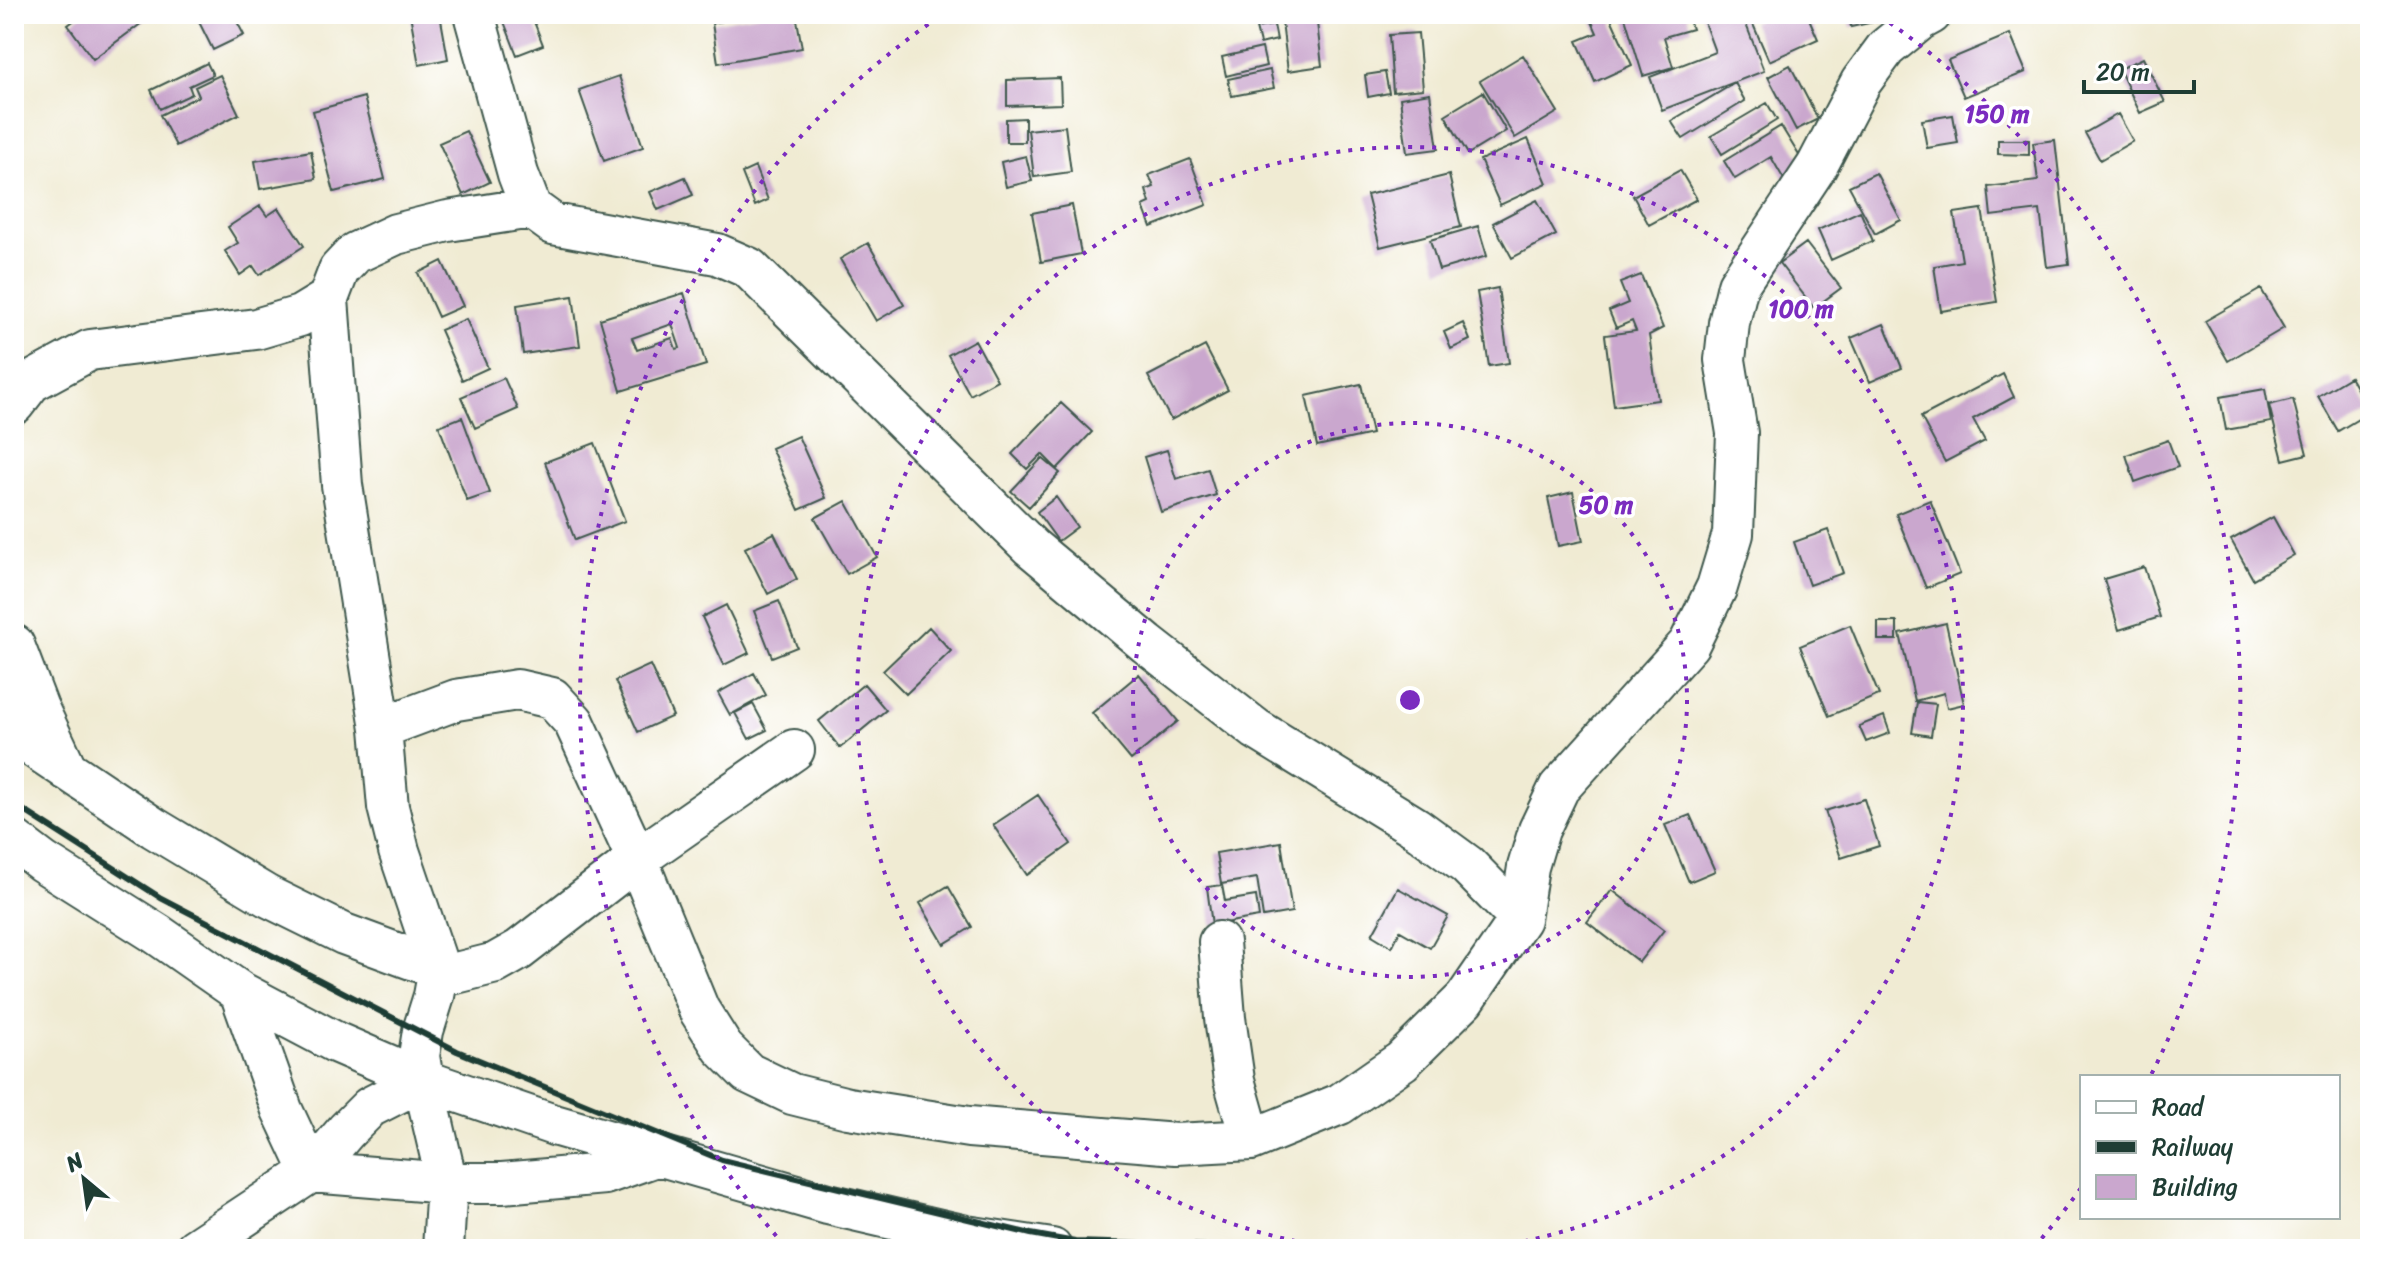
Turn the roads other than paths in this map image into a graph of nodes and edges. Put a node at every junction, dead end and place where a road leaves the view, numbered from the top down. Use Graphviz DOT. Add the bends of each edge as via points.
graph roads {
  1 [pos="474,14"];
  2 [pos="1931,14"];
  3 [pos="531,208"];
  4 [pos="328,299"];
  5 [pos="20,390"];
  6 [pos="14,645"];
  7 [pos="381,728"];
  8 [pos="14,734"];
  9 [pos="794,750"];
  10 [pos="67,770"];
  11 [pos="14,840"];
  12 [pos="637,859"];
  13 [pos="1520,919"];
  14 [pos="1219,942"];
  15 [pos="439,969"];
  16 [pos="240,992"];
  17 [pos="423,1080"];
  18 [pos="1251,1140"];
  19 [pos="656,1156"];
  20 [pos="311,1172"];
  21 [pos="447,1183"];
  22 [pos="195,1249"];
  23 [pos="443,1249"];
  24 [pos="1052,1249"];
  1 -- 3 [label="street"];
  2 -- 13 [label="street" via="1886,48 1861,82 1817,166 1738,285 1725,360 1737,433 1733,534 1717,587 1689,644 1559,788 1539,830"];
  3 -- 4 [label="street" via="396,234 355,253 339,270"];
  3 -- 13 [label="street" via="553,224 717,254 749,268 1031,547 1256,729 1467,865"];
  4 -- 5 [label="street" via="300,316 256,329 90,350"];
  4 -- 7 [label="street" via="342,485"];
  6 -- 10 [label="street"];
  7 -- 12 [label="street" via="456,700 517,690 552,698 574,722"];
  7 -- 15 [label="street" via="395,837"];
  8 -- 10 [label="street"];
  9 -- 12 [label="street"];
  10 -- 15 [label="street" via="267,896 344,934"];
  11 -- 16 [label="street"];
  12 -- 15 [label="street" via="496,963 456,973"];
  12 -- 18 [label="street" via="699,1010 723,1048 748,1073 792,1094 969,1127 1176,1144"];
  13 -- 18 [label="street" via="1465,999 1402,1061 1340,1104"];
  14 -- 18 [label="street" via="1234,1080"];
  15 -- 17 [label="street" via="419,1056"];
  16 -- 17 [label="street"];
  16 -- 20 [label="street" via="282,1110"];
  17 -- 19 [label="street"];
  17 -- 20 [label="street" via="370,1107"];
  17 -- 21 [label="street"];
  19 -- 21 [label="street" via="605,1174"];
  19 -- 24 [label="street" via="828,1204 966,1236"];
  20 -- 21 [label="street"];
  20 -- 22 [label="street"];
  21 -- 23 [label="street"];
}
